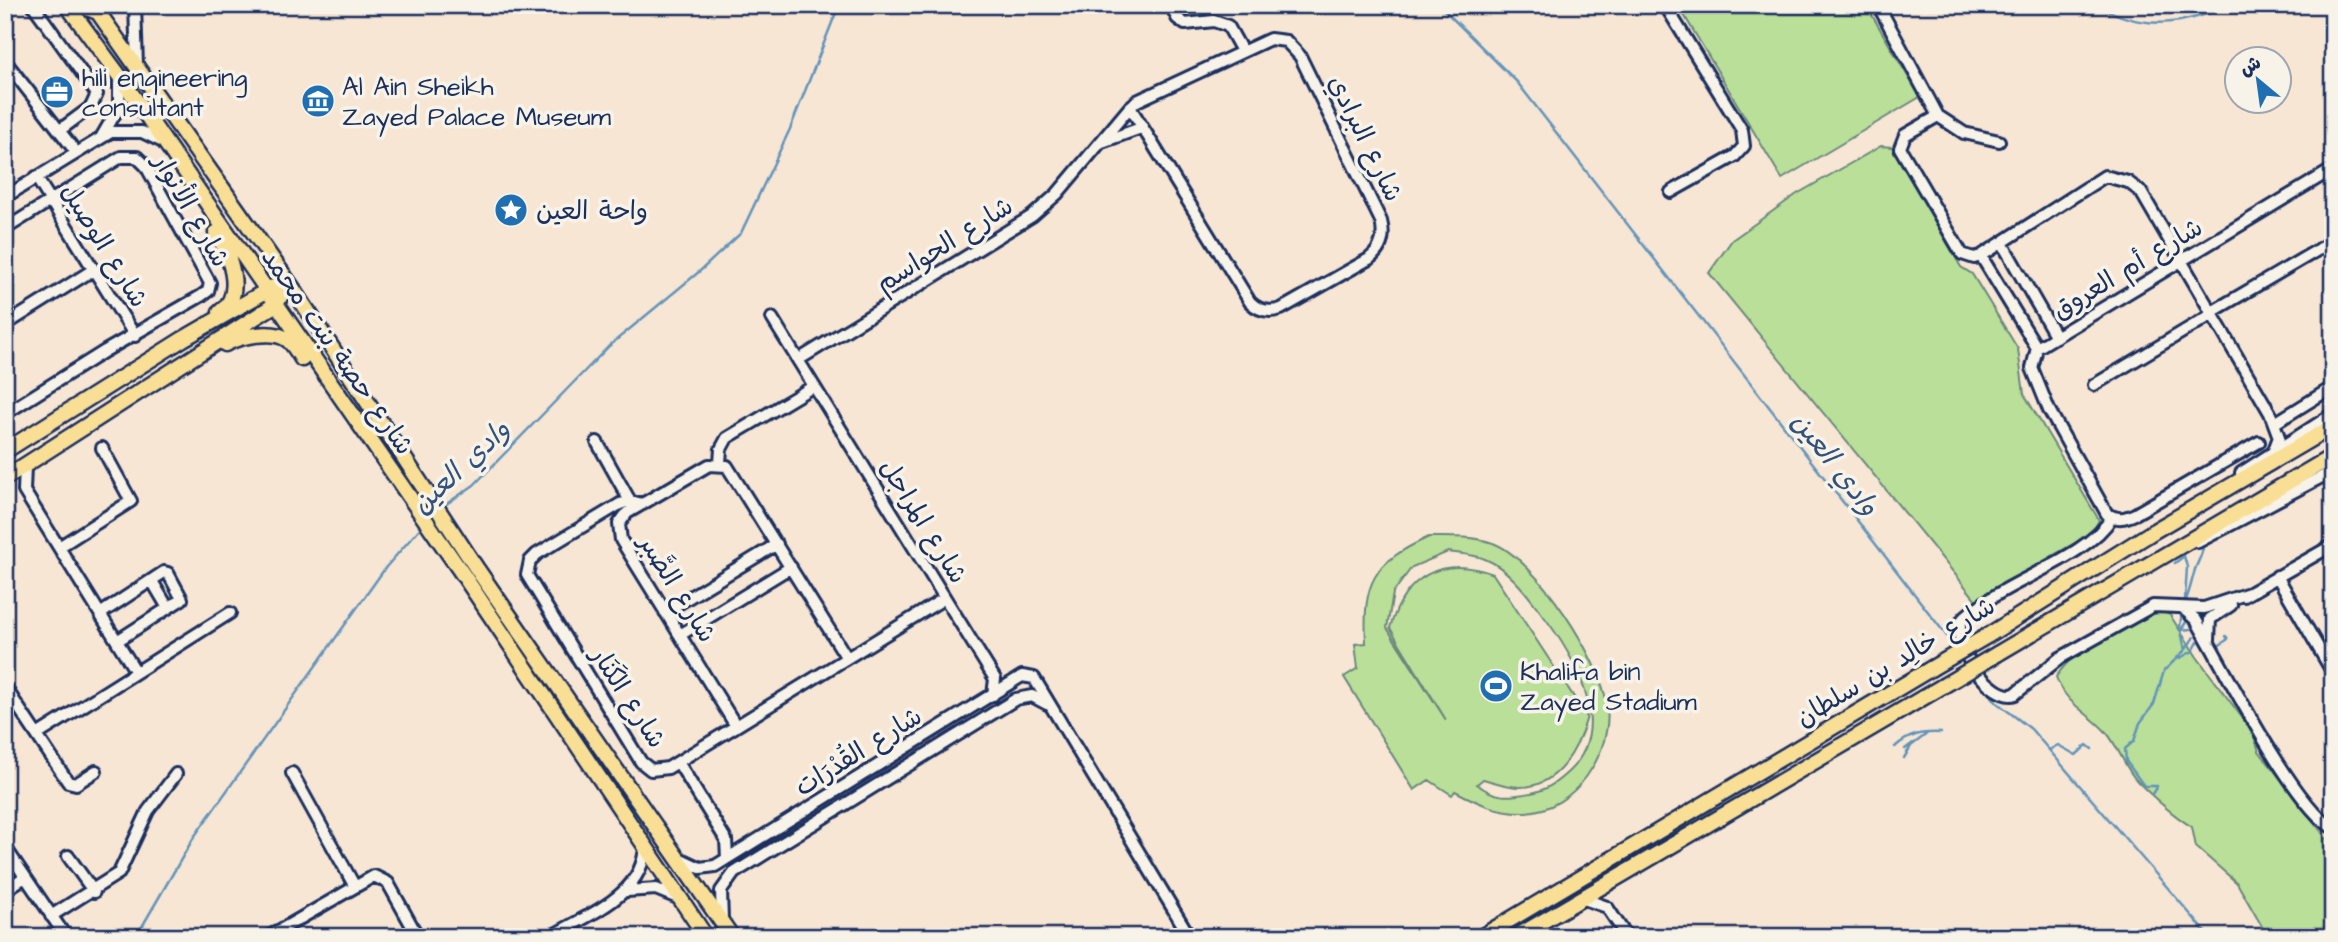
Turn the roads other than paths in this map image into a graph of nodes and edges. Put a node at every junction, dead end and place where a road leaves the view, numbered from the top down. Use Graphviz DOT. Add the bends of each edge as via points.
graph roads {
  1 [pos="33,5"];
  2 [pos="67,5"];
  3 [pos="135,5"];
  4 [pos="1171,5"];
  5 [pos="1665,5"];
  6 [pos="1878,5"];
  7 [pos="92,7"];
  8 [pos="84,28"];
  9 [pos="1242,51"];
  10 [pos="5,61"];
  11 [pos="137,66"];
  12 [pos="118,74"];
  13 [pos="1130,107"];
  14 [pos="1938,116"];
  15 [pos="1141,128"];
  16 [pos="60,130"];
  17 [pos="102,136"];
  18 [pos="1999,141"];
  19 [pos="1097,146"];
  20 [pos="169,147"];
  21 [pos="76,152"];
  22 [pos="2333,169"];
  23 [pos="36,177"];
  24 [pos="1671,192"];
  25 [pos="5,197"];
  26 [pos="204,199"];
  27 [pos="51,202"];
  28 [pos="5,229"];
  29 [pos="2333,241"];
  30 [pos="2002,243"];
  31 [pos="1981,256"];
  32 [pos="2181,262"];
  33 [pos="93,270"];
  34 [pos="287,283"];
  35 [pos="266,290"];
  36 [pos="276,304"];
  37 [pos="2210,314"];
  38 [pos="772,318"];
  39 [pos="5,325"];
  40 [pos="135,337"];
  41 [pos="2056,337"];
  42 [pos="183,339"];
  43 [pos="2037,348"];
  44 [pos="798,360"];
  45 [pos="178,369"];
  46 [pos="2094,385"];
  47 [pos="814,386"];
  48 [pos="2333,387"];
  49 [pos="336,391"];
  50 [pos="11,410"];
  51 [pos="2333,414"];
  52 [pos="2275,422"];
  53 [pos="2333,426"];
  54 [pos="2297,436"];
  55 [pos="597,442"];
  56 [pos="2259,443"];
  57 [pos="9,445"];
  58 [pos="102,448"];
  59 [pos="2274,450"];
  60 [pos="2333,456"];
  61 [pos="720,463"];
  62 [pos="24,466"];
  63 [pos="2333,471"];
  64 [pos="5,480"];
  65 [pos="24,491"];
  66 [pos="630,501"];
  67 [pos="642,504"];
  68 [pos="2112,517"];
  69 [pos="2154,531"];
  70 [pos="777,544"];
  71 [pos="2333,545"];
  72 [pos="59,547"];
  73 [pos="2166,555"];
  74 [pos="791,567"];
  75 [pos="470,573"];
  76 [pos="2277,576"];
  77 [pos="152,580"];
  78 [pos="2249,593"];
  79 [pos="945,598"];
  80 [pos="2214,605"];
  81 [pos="168,608"];
  82 [pos="2183,608"];
  83 [pos="665,612"];
  84 [pos="230,613"];
  85 [pos="100,614"];
  86 [pos="2201,628"];
  87 [pos="680,635"];
  88 [pos="117,641"];
  89 [pos="2209,642"];
  90 [pos="847,658"];
  91 [pos="136,672"];
  92 [pos="2333,673"];
  93 [pos="995,679"];
  94 [pos="1036,681"];
  95 [pos="1012,684"];
  96 [pos="5,687"];
  97 [pos="993,695"];
  98 [pos="1024,696"];
  99 [pos="1049,705"];
  100 [pos="736,726"];
  101 [pos="37,736"];
  102 [pos="678,762"];
  103 [pos="96,771"];
  104 [pos="176,774"];
  105 [pos="292,774"];
  106 [pos="2333,828"];
  107 [pos="772,831"];
  108 [pos="726,840"];
  109 [pos="779,844"];
  110 [pos="645,845"];
  111 [pos="5,847"];
  112 [pos="745,848"];
  113 [pos="68,856"];
  114 [pos="677,857"];
  115 [pos="727,858"];
  116 [pos="25,877"];
  117 [pos="1611,881"];
  118 [pos="354,885"];
  119 [pos="5,890"];
  120 [pos="627,891"];
  121 [pos="94,892"];
  122 [pos="1581,898"];
  123 [pos="682,902"];
  124 [pos="1611,911"];
  125 [pos="51,916"];
  126 [pos="723,923"];
  127 [pos="416,936"];
  128 [pos="66,937"];
  129 [pos="268,937"];
  130 [pos="550,937"];
  131 [pos="706,937"];
  132 [pos="732,937"];
  133 [pos="1190,937"];
  134 [pos="1481,937"];
  135 [pos="1516,937"];
  136 [pos="1627,937"];
  1 -- 16 [label="street" via="97,94 91,107"];
  2 -- 8 [label="main road, شارع حصة بنت محمد"];
  3 -- 11 [label="street"];
  4 -- 9 [label="street" via="1185,24 1214,21 1228,26"];
  5 -- 24 [label="street" via="1742,130 1744,145 1735,156"];
  6 -- 14 [label="street"];
  7 -- 8 [label="main road"];
  7 -- 11 [label="main road, شارع حصة بنت محمد"];
  8 -- 12 [label="main road, شارع حصة بنت محمد"];
  9 -- 13 [label="street, شارع البرادي"];
  9 -- 15 [label="street, شارع البرادي" via="1276,38 1298,51 1381,221 1383,239 1374,255 1281,309 1257,308"];
  10 -- 16 [label="street"];
  11 -- 34 [label="main road, شارع حصة بنت محمد"];
  12 -- 17 [label="street" via="119,107"];
  12 -- 20 [label="main road, شارع حصة بنت محمد"];
  13 -- 15 [label="street, شارع البرادي"];
  13 -- 19 [label="street, شارع البرادي"];
  14 -- 18 [label="street" via="1964,134"];
  14 -- 31 [label="street" via="1905,135 1902,154 1962,254"];
  15 -- 19 [label="street"];
  16 -- 21 [label="street"];
  17 -- 20 [label="street" via="132,130 152,135"];
  17 -- 21 [label="street"];
  19 -- 44 [label="street, شارع الحواسم" via="1032,216"];
  20 -- 26 [label="main road, شارع حصة بنت محمد"];
  21 -- 23 [label="street"];
  22 -- 32 [label="street, شارع أم العروق"];
  23 -- 25 [label="street"];
  23 -- 27 [label="street, شارع الوصيل"];
  26 -- 35 [label="main road, شارع حصة بنت محمد"];
  26 -- 42 [label="main road" via="228,254 233,293 226,307"];
  27 -- 28 [label="street, شارع الأنوار"];
  27 -- 33 [label="street, شارع الوصيل"];
  27 -- 40 [label="street, شارع الأنوار" via="126,156 136,157 146,166 210,283 205,294"];
  29 -- 37 [label="street"];
  30 -- 31 [label="street"];
  30 -- 32 [label="street" via="2105,176 2128,182 2141,192"];
  30 -- 41 [label="street"];
  31 -- 43 [label="street, شارع أم العروق"];
  32 -- 37 [label="street"];
  32 -- 41 [label="street, شارع أم العروق"];
  33 -- 39 [label="street"];
  33 -- 40 [label="street, شارع الوصيل"];
  34 -- 35 [label="main road"];
  34 -- 36 [label="main road"];
  34 -- 75 [label="main road, شارع حصة بنت محمد" via="387,433"];
  35 -- 36 [label="main road, شارع حصة بنت محمد"];
  35 -- 42 [label="main road"];
  36 -- 45 [label="main road"];
  36 -- 49 [label="main road, شارع حصة بنت محمد"];
  37 -- 46 [label="street"];
  37 -- 52 [label="street"];
  38 -- 44 [label="street, شارع المراجل"];
  40 -- 50 [label="street, شارع الأنوار"];
  41 -- 43 [label="street, شارع أم العروق"];
  42 -- 57 [label="main road"];
  43 -- 68 [label="street" via="2032,368 2049,410"];
  44 -- 47 [label="street, شارع المراجل"];
  45 -- 49 [label="main road" via="234,340 277,336 288,340 315,375"];
  45 -- 62 [label="main road"];
  47 -- 61 [label="street" via="727,438"];
  47 -- 79 [label="street, شارع المراجل"];
  48 -- 52 [label="street"];
  49 -- 75 [label="main road, شارع حصة بنت محمد"];
  51 -- 54 [label="street"];
  52 -- 54 [label="street"];
  52 -- 59 [label="street" via="2279,437"];
  53 -- 69 [label="main road, شارع خالِد بن سلطان"];
  54 -- 59 [label="street"];
  55 -- 66 [label="street"];
  56 -- 68 [label="street" via="2135,514"];
  58 -- 72 [label="street" via="131,501"];
  59 -- 69 [label="street"];
  60 -- 73 [label="main road, شارع خالِد بن سلطان"];
  61 -- 67 [label="street, شارع الصَّبر"];
  61 -- 70 [label="street" via="732,472"];
  62 -- 64 [label="main road"];
  62 -- 65 [label="street"];
  63 -- 73 [label="street"];
  64 -- 65 [label="street"];
  65 -- 72 [label="street"];
  66 -- 67 [label="street"];
  66 -- 102 [label="street, شارع الكَنَار" via="537,554 527,575 641,762 660,771"];
  67 -- 83 [label="street, شارع الصَّبر" via="621,520 619,536"];
  68 -- 82 [label="street" via="2103,533 1964,618 1958,642 1981,675 1999,693 2009,696 2027,687 2060,658 2135,614 2153,606"];
  69 -- 134 [label="main road, شارع خالِد بن سلطان, bridge" via="1987,636"];
  70 -- 74 [label="street"];
  70 -- 83 [label="street"];
  71 -- 76 [label="street"];
  72 -- 85 [label="street"];
  73 -- 117 [label="main road, شارع خالِد بن سلطان, bridge"];
  74 -- 87 [label="street"];
  74 -- 90 [label="street"];
  75 -- 110 [label="main road, شارع حصة بنت محمد"];
  75 -- 114 [label="main road, شارع حصة بنت محمد"];
  76 -- 78 [label="street"];
  76 -- 92 [label="street"];
  77 -- 81 [label="street"];
  77 -- 81 [label="street" via="167,572 182,595"];
  77 -- 85 [label="street"];
  78 -- 80 [label="street"];
  78 -- 89 [label="street" via="2214,615"];
  79 -- 90 [label="street, شارع الكَنَار"];
  79 -- 93 [label="street, شارع المراجل"];
  80 -- 82 [label="street"];
  80 -- 86 [label="street" via="2203,615"];
  81 -- 88 [label="street"];
  82 -- 86 [label="street"];
  83 -- 87 [label="street, شارع الصَّبر"];
  84 -- 91 [label="street"];
  85 -- 88 [label="street"];
  86 -- 89 [label="street"];
  87 -- 100 [label="street, شارع الصَّبر"];
  88 -- 91 [label="street"];
  89 -- 106 [label="street" via="2290,780 2312,811"];
  90 -- 100 [label="street, شارع الكَنَار"];
  91 -- 101 [label="street"];
  93 -- 95 [label="street"];
  93 -- 97 [label="street"];
  94 -- 95 [label="street, شارع القُدْرَات" via="1024,675"];
  94 -- 98 [label="street"];
  94 -- 99 [label="street"];
  95 -- 97 [label="street, شارع القُدْرَات"];
  95 -- 98 [label="street"];
  96 -- 101 [label="street"];
  97 -- 107 [label="street, شارع القُدْرَات"];
  98 -- 99 [label="street"];
  98 -- 109 [label="street, شارع القُدْرَات"];
  99 -- 133 [label="street"];
  100 -- 102 [label="street, شارع الكَنَار"];
  101 -- 103 [label="street" via="69,783 76,784"];
  102 -- 108 [label="street"];
  104 -- 121 [label="street" via="148,811 119,873"];
  105 -- 118 [label="street"];
  107 -- 109 [label="street"];
  107 -- 112 [label="street, شارع القُدْرَات"];
  108 -- 112 [label="street"];
  108 -- 115 [label="street"];
  109 -- 126 [label="street, شارع القُدْرَات" via="726,881 720,896"];
  110 -- 120 [label="street" via="639,875"];
  110 -- 123 [label="main road, شارع حصة بنت محمد"];
  111 -- 116 [label="street"];
  112 -- 115 [label="street, شارع القُدْرَات"];
  113 -- 121 [label="street"];
  114 -- 115 [label="street, شارع القُدْرَات" via="705,868"];
  114 -- 126 [label="main road, شارع حصة بنت محمد"];
  116 -- 119 [label="street"];
  116 -- 125 [label="street"];
  117 -- 122 [label="main road, شارع خالِد بن سلطان"];
  117 -- 124 [label="street"];
  118 -- 127 [label="street" via="370,877 385,880"];
  118 -- 129 [label="street"];
  120 -- 123 [label="street" via="656,889"];
  120 -- 130 [label="street"];
  121 -- 125 [label="street"];
  122 -- 124 [label="street" via="1598,901"];
  122 -- 135 [label="main road, شارع خالِد بن سلطان"];
  123 -- 131 [label="main road, شارع حصة بنت محمد"];
  124 -- 136 [label="street"];
  125 -- 128 [label="street"];
  126 -- 132 [label="main road, شارع حصة بنت محمد"];
}
